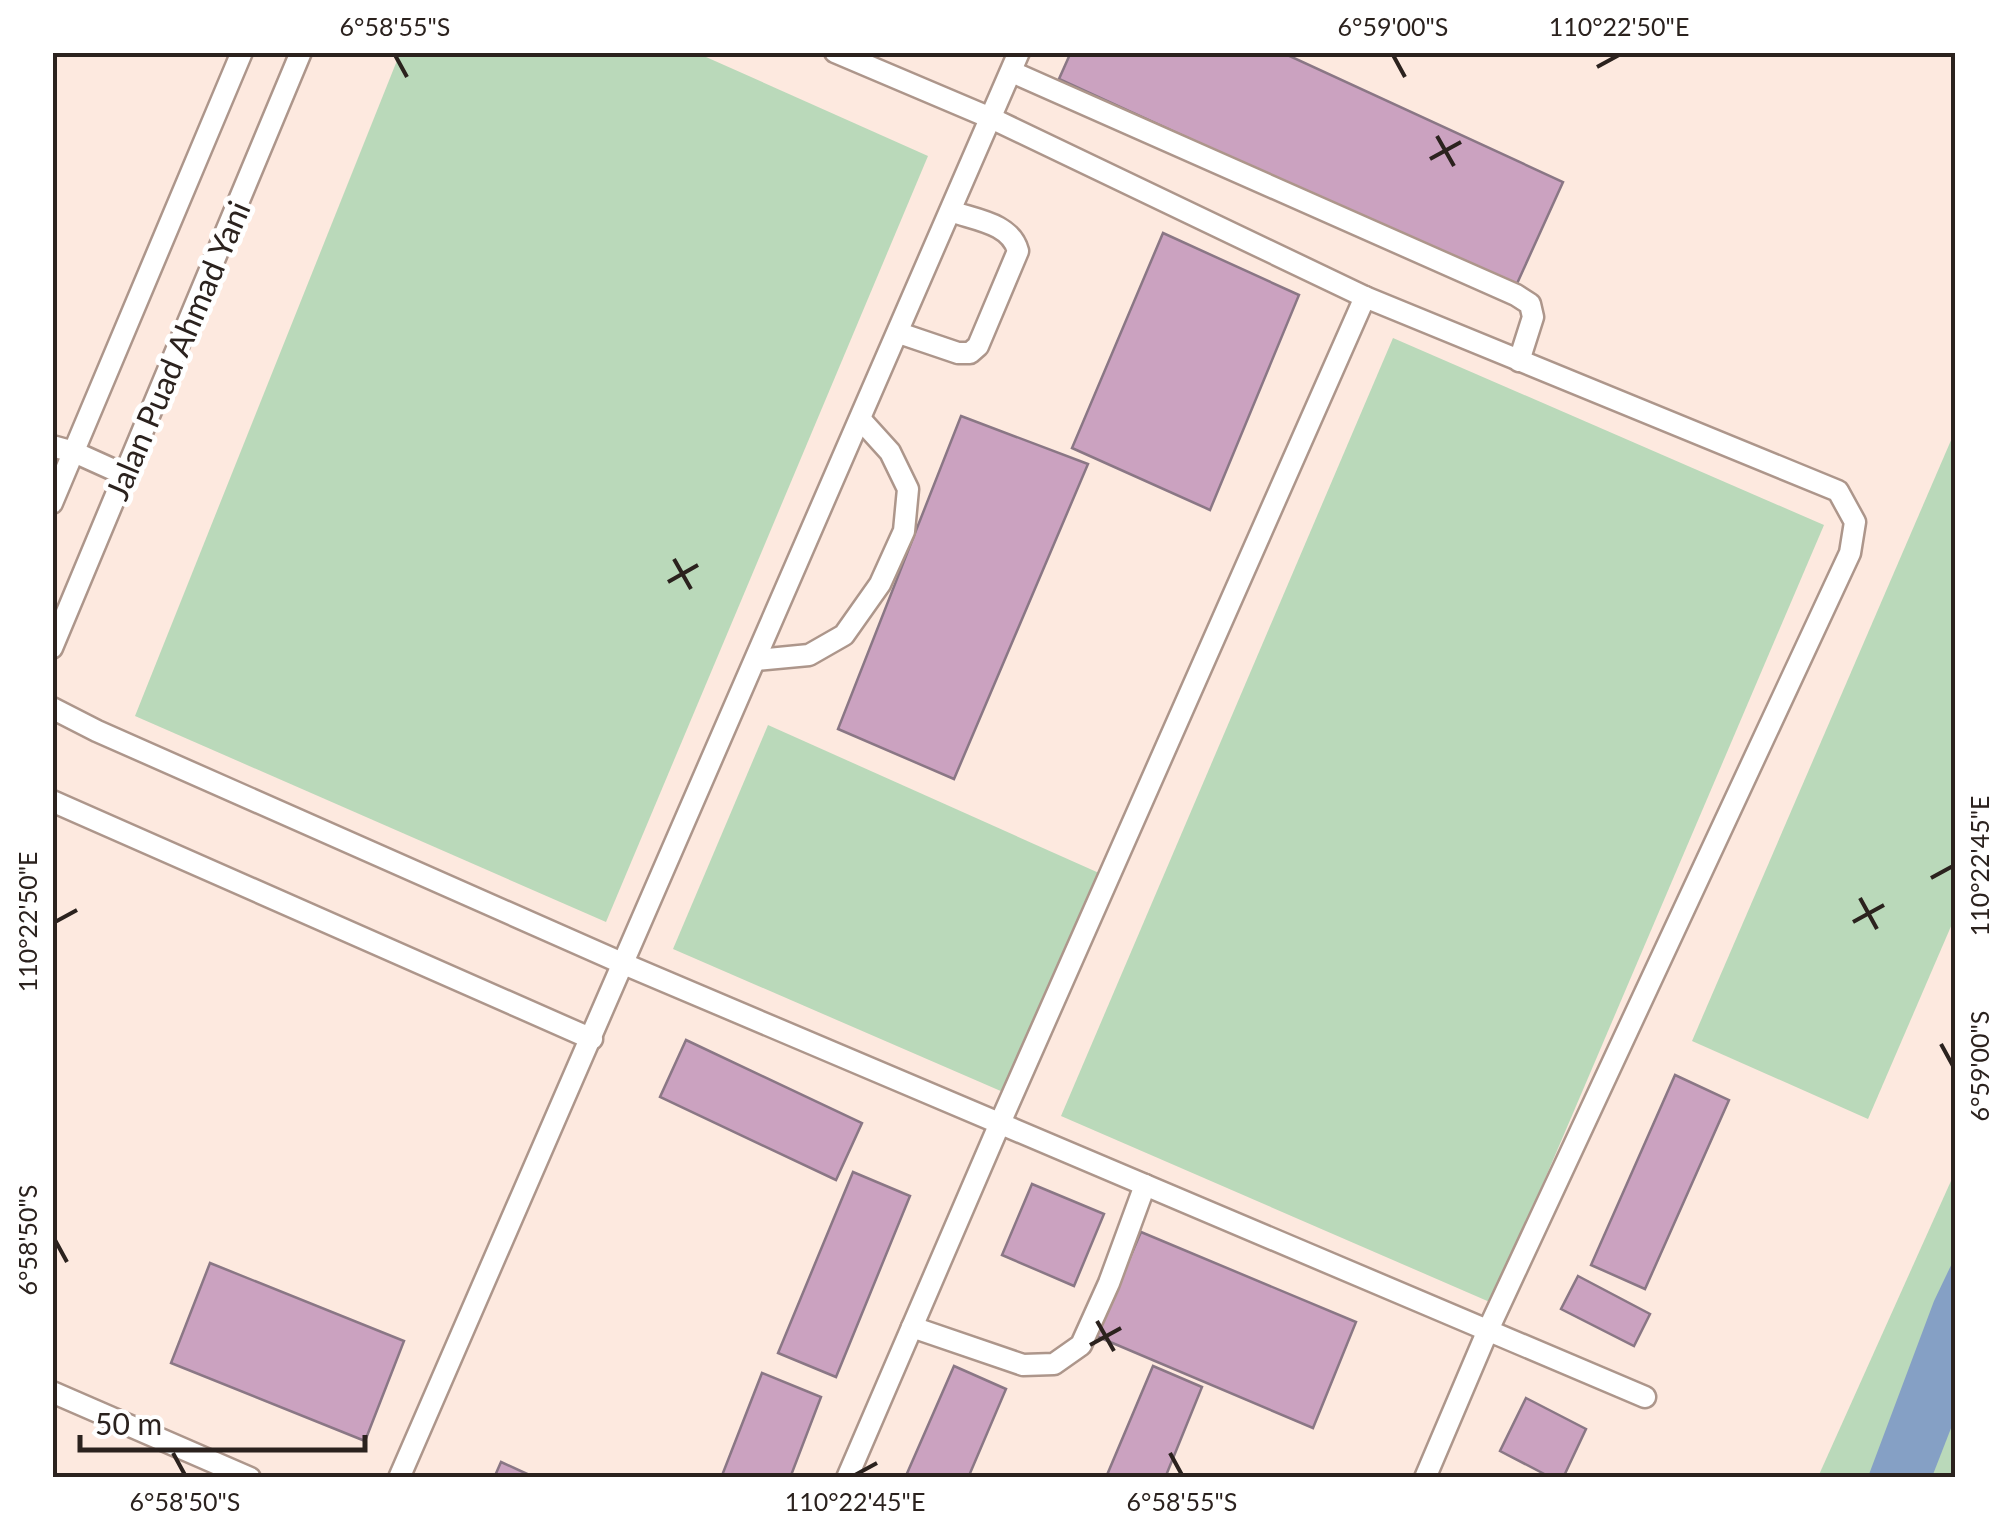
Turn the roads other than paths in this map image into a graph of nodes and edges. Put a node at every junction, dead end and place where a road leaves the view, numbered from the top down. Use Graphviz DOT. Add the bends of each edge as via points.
graph roads {
  1 [pos="242,52"];
  2 [pos="301,52"];
  3 [pos="836,52"];
  4 [pos="1016,62"];
  5 [pos="993,119"];
  6 [pos="953,212"];
  7 [pos="1365,297"];
  8 [pos="899,333"];
  9 [pos="1518,360"];
  10 [pos="861,420"];
  11 [pos="52,446"];
  12 [pos="74,452"];
  13 [pos="125,474"];
  14 [pos="52,503"];
  15 [pos="52,648"];
  16 [pos="756,660"];
  17 [pos="52,708"];
  18 [pos="52,801"];
  19 [pos="624,964"];
  20 [pos="592,1038"];
  21 [pos="1000,1123"];
  22 [pos="1145,1184"];
  23 [pos="912,1326"];
  24 [pos="1488,1330"];
  25 [pos="52,1392"];
  26 [pos="1645,1397"];
  27 [pos="250,1478"];
  28 [pos="399,1478"];
  29 [pos="848,1478"];
  30 [pos="1425,1478"];
  1 -- 12 [label="lane, Jalan Puad Ahmad Yani"];
  2 -- 13 [label="lane, Jalan Puad Ahmad Yani"];
  3 -- 5 [label="lane"];
  4 -- 5 [label="lane"];
  4 -- 9 [label="lane" via="1516,295 1530,304 1533,317"];
  5 -- 6 [label="lane"];
  5 -- 7 [label="lane"];
  6 -- 8 [label="lane"];
  6 -- 8 [label="lane" via="1006,231 1018,252 978,346 958,352"];
  7 -- 9 [label="lane"];
  7 -- 21 [label="lane"];
  8 -- 10 [label="lane"];
  9 -- 24 [label="lane" via="1838,491 1855,522 1850,553"];
  10 -- 16 [label="lane"];
  10 -- 16 [label="lane" via="890,452 908,489 904,530 880,584 844,635 809,655"];
  11 -- 12 [label="lane"];
  12 -- 13 [label="lane"];
  12 -- 14 [label="lane, Jalan Puad Ahmad Yani"];
  13 -- 15 [label="lane, Jalan Puad Ahmad Yani"];
  16 -- 19 [label="lane"];
  17 -- 19 [label="lane"];
  18 -- 20 [label="lane"];
  19 -- 20 [label="lane"];
  19 -- 21 [label="lane"];
  20 -- 28 [label="lane"];
  21 -- 22 [label="lane"];
  21 -- 23 [label="lane"];
  22 -- 23 [label="lane" via="1081,1345 1054,1364 1023,1365"];
  22 -- 24 [label="lane"];
  23 -- 29 [label="lane"];
  24 -- 26 [label="lane"];
  24 -- 30 [label="lane"];
  25 -- 27 [label="lane"];
}
